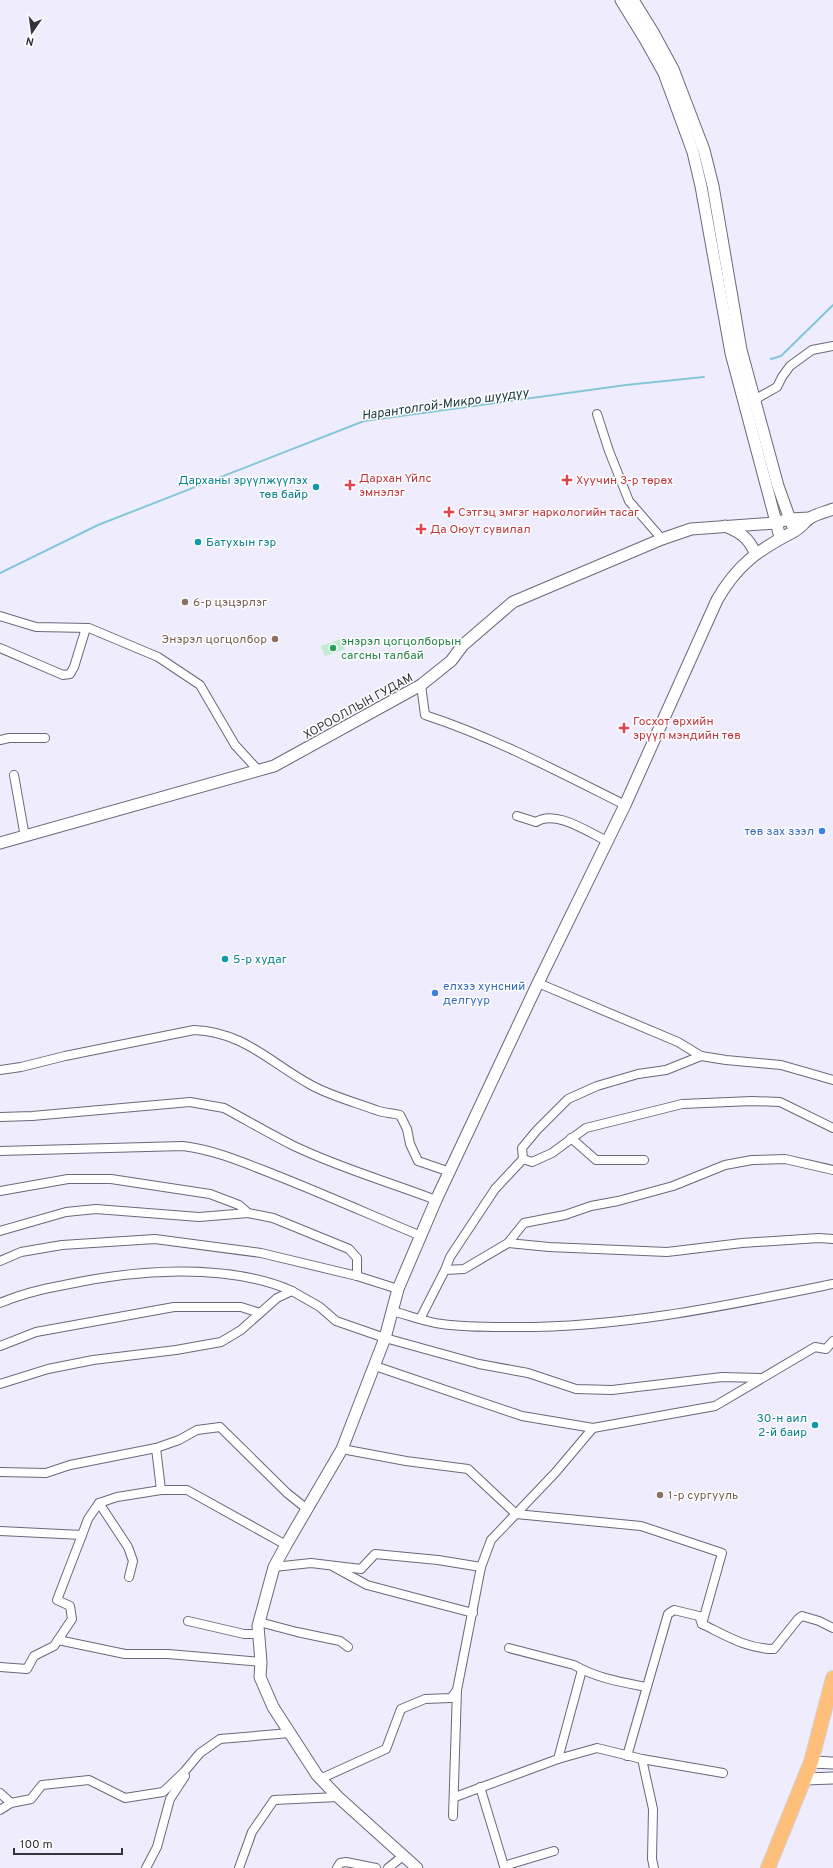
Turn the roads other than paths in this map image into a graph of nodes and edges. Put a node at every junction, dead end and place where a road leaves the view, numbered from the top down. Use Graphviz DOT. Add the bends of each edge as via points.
graph roads {
  1 [pos="621,0"];
  2 [pos="634,0"];
  3 [pos="833,346"];
  4 [pos="754,400"];
  5 [pos="597,414"];
  6 [pos="833,510"];
  7 [pos="789,518"];
  8 [pos="810,518"];
  9 [pos="775,523"];
  10 [pos="725,526"];
  11 [pos="794,531"];
  12 [pos="780,537"];
  13 [pos="662,539"];
  14 [pos="755,553"];
  15 [pos="0,616"];
  16 [pos="86,628"];
  17 [pos="0,648"];
  18 [pos="421,685"];
  19 [pos="45,738"];
  20 [pos="0,740"];
  21 [pos="258,770"];
  22 [pos="14,775"];
  23 [pos="625,805"];
  24 [pos="517,816"];
  25 [pos="25,837"];
  26 [pos="607,841"];
  27 [pos="0,843"];
  28 [pos="538,983"];
  29 [pos="700,1056"];
  30 [pos="0,1070"];
  31 [pos="833,1080"];
  32 [pos="0,1116"];
  33 [pos="833,1128"];
  34 [pos="571,1138"];
  35 [pos="0,1151"];
  36 [pos="523,1159"];
  37 [pos="644,1160"];
  38 [pos="833,1170"];
  39 [pos="450,1172"];
  40 [pos="0,1191"];
  41 [pos="436,1200"];
  42 [pos="248,1213"];
  43 [pos="0,1231"];
  44 [pos="421,1236"];
  45 [pos="833,1239"];
  46 [pos="508,1243"];
  47 [pos="0,1261"];
  48 [pos="445,1270"];
  49 [pos="356,1276"];
  50 [pos="833,1284"];
  51 [pos="398,1289"];
  52 [pos="292,1292"];
  53 [pos="0,1302"];
  54 [pos="392,1311"];
  55 [pos="260,1313"];
  56 [pos="420,1319"];
  57 [pos="385,1338"];
  58 [pos="833,1342"];
  59 [pos="0,1346"];
  60 [pos="830,1350"];
  61 [pos="375,1366"];
  62 [pos="760,1378"];
  63 [pos="0,1384"];
  64 [pos="593,1428"];
  65 [pos="156,1448"];
  66 [pos="342,1449"];
  67 [pos="0,1472"];
  68 [pos="161,1490"];
  69 [pos="99,1503"];
  70 [pos="307,1509"];
  71 [pos="516,1514"];
  72 [pos="0,1531"];
  73 [pos="82,1535"];
  74 [pos="286,1545"];
  75 [pos="331,1566"];
  76 [pos="274,1567"];
  77 [pos="481,1567"];
  78 [pos="129,1577"];
  79 [pos="473,1613"];
  80 [pos="188,1621"];
  81 [pos="259,1622"];
  82 [pos="702,1624"];
  83 [pos="833,1628"];
  84 [pos="259,1634"];
  85 [pos="58,1640"];
  86 [pos="348,1647"];
  87 [pos="509,1648"];
  88 [pos="261,1662"];
  89 [pos="0,1667"];
  90 [pos="582,1670"];
  91 [pos="833,1678"];
  92 [pos="646,1687"];
  93 [pos="457,1690"];
  94 [pos="290,1733"];
  95 [pos="627,1756"];
  96 [pos="196,1758"];
  97 [pos="558,1759"];
  98 [pos="642,1759"];
  99 [pos="811,1762"];
  100 [pos="833,1763"];
  101 [pos="723,1773"];
  102 [pos="833,1778"];
  103 [pos="320,1779"];
  104 [pos="804,1779"];
  105 [pos="480,1788"];
  106 [pos="0,1793"];
  107 [pos="338,1797"];
  108 [pos="455,1797"];
  109 [pos="11,1803"];
  110 [pos="0,1810"];
  111 [pos="453,1816"];
  112 [pos="554,1851"];
  113 [pos="403,1856"];
  114 [pos="146,1868"];
  115 [pos="239,1868"];
  116 [pos="337,1868"];
  117 [pos="376,1868"];
  118 [pos="388,1868"];
  119 [pos="417,1868"];
  120 [pos="654,1868"];
  121 [pos="768,1868"];
  1 -- 9 [label="street" via="664,73 693,152 731,353"];
  2 -- 4 [label="street" via="673,69 704,150 713,186 741,350"];
  3 -- 4 [label="street" via="812,350 790,366 778,387"];
  4 -- 7 [label="street"];
  5 -- 13 [label="street" via="629,501"];
  6 -- 8 [label="street"];
  7 -- 8 [label="street, ХОРООЛЛЫН ГУДАМ"];
  7 -- 9 [label="street, ХОРООЛЛЫН ГУДАМ"];
  7 -- 11 [label="street"];
  8 -- 11 [label="street"];
  9 -- 10 [label="street, ХОРООЛЛЫН ГУДАМ"];
  9 -- 12 [label="street"];
  10 -- 13 [label="street, ХОРООЛЛЫН ГУДАМ" via="691,529"];
  10 -- 14 [label="street" via="744,535"];
  11 -- 12 [label="street"];
  12 -- 14 [label="street"];
  13 -- 18 [label="street, ХОРООЛЛЫН ГУДАМ" via="513,602 463,645 451,661"];
  14 -- 23 [label="street" via="735,574 717,600"];
  15 -- 16 [label="street" via="36,627"];
  16 -- 17 [label="street" via="70,674 63,675"];
  16 -- 21 [label="street" via="158,657 200,685 234,745"];
  18 -- 21 [label="street, ХОРООЛЛЫН ГУДАМ" via="294,756 274,766"];
  18 -- 23 [label="street" via="425,715 488,738"];
  19 -- 20 [label="street"];
  21 -- 25 [label="street, ХОРООЛЛЫН ГУДАМ"];
  22 -- 25 [label="street"];
  23 -- 26 [label="street"];
  24 -- 26 [label="street" via="536,822 554,817"];
  25 -- 27 [label="street, ХОРООЛЛЫН ГУДАМ"];
  26 -- 28 [label="street"];
  28 -- 29 [label="street" via="678,1042"];
  28 -- 39 [label="street"];
  29 -- 31 [label="street" via="781,1065"];
  29 -- 36 [label="street" via="666,1070 638,1074 597,1086 568,1099 522,1148"];
  30 -- 39 [label="street" via="194,1030 212,1031 236,1039 310,1085 334,1096 377,1111 400,1115 418,1161"];
  32 -- 41 [label="street" via="32,1116 190,1102 212,1105 224,1108 295,1146 372,1178"];
  33 -- 34 [label="street" via="780,1102 729,1101 682,1104 586,1128"];
  34 -- 36 [label="street" via="552,1153 532,1162"];
  34 -- 37 [label="street" via="596,1160"];
  35 -- 44 [label="street" via="183,1146 196,1148 237,1160"];
  36 -- 48 [label="street" via="494,1190 450,1257"];
  38 -- 46 [label="street" via="785,1159 752,1160 725,1165 673,1186 565,1215 524,1223"];
  39 -- 41 [label="street"];
  40 -- 42 [label="street" via="68,1179 111,1179 210,1194 239,1205"];
  41 -- 44 [label="street"];
  42 -- 43 [label="street" via="199,1217 96,1209 66,1212"];
  42 -- 49 [label="street" via="273,1218 349,1248 357,1258"];
  44 -- 51 [label="street"];
  45 -- 46 [label="street" via="742,1243 660,1252"];
  46 -- 48 [label="street" via="464,1269"];
  47 -- 49 [label="street" via="21,1252 62,1245 155,1239 261,1253"];
  48 -- 56 [label="street"];
  49 -- 51 [label="street"];
  50 -- 56 [label="street" via="704,1310 629,1321 535,1328 442,1324"];
  51 -- 54 [label="street"];
  52 -- 53 [label="street" via="252,1279 196,1271 130,1273 46,1288"];
  52 -- 55 [label="street" via="276,1298"];
  52 -- 57 [label="street" via="320,1307 336,1321"];
  54 -- 56 [label="street"];
  54 -- 57 [label="street"];
  55 -- 59 [label="street" via="241,1306 174,1307 36,1332"];
  55 -- 63 [label="street" via="241,1330 220,1342 93,1360 48,1369"];
  57 -- 61 [label="street"];
  57 -- 62 [label="street" via="479,1364 528,1373 576,1389 612,1390 722,1376"];
  58 -- 60 [label="street"];
  60 -- 62 [label="street" via="815,1347"];
  61 -- 64 [label="street" via="522,1416"];
  61 -- 66 [label="street"];
  62 -- 64 [label="street" via="715,1406"];
  64 -- 71 [label="street"];
  65 -- 67 [label="street" via="70,1465 46,1473"];
  65 -- 68 [label="street"];
  65 -- 70 [label="street" via="197,1430 220,1427 287,1493"];
  66 -- 70 [label="street"];
  66 -- 71 [label="street" via="468,1469"];
  68 -- 69 [label="street" via="117,1497"];
  68 -- 74 [label="street" via="186,1490"];
  69 -- 73 [label="street" via="88,1519"];
  69 -- 78 [label="street" via="128,1547 133,1560"];
  70 -- 74 [label="street"];
  71 -- 77 [label="street" via="491,1540"];
  71 -- 82 [label="street" via="641,1526 722,1553"];
  72 -- 73 [label="street"];
  73 -- 85 [label="street" via="57,1600 70,1606 72,1619"];
  74 -- 76 [label="street"];
  75 -- 76 [label="street" via="311,1563"];
  75 -- 77 [label="street" via="361,1569 375,1554"];
  75 -- 79 [label="street" via="367,1585"];
  76 -- 81 [label="street"];
  77 -- 79 [label="street"];
  79 -- 93 [label="street"];
  80 -- 84 [label="street" via="244,1634"];
  81 -- 84 [label="street"];
  81 -- 86 [label="street" via="340,1641"];
  82 -- 83 [label="street" via="742,1644 759,1649 774,1649 802,1616"];
  82 -- 92 [label="street" via="699,1616 674,1610 668,1614"];
  84 -- 88 [label="street"];
  85 -- 88 [label="street" via="125,1654 168,1654"];
  85 -- 89 [label="street" via="54,1646 34,1656 27,1669"];
  87 -- 90 [label="street" via="574,1665"];
  88 -- 94 [label="street" via="260,1677 273,1707"];
  90 -- 92 [label="street" via="614,1681"];
  90 -- 97 [label="street"];
  91 -- 99 [label="highway"];
  92 -- 95 [label="street"];
  93 -- 103 [label="street" via="451,1698 425,1699 402,1709 386,1749"];
  93 -- 108 [label="street"];
  94 -- 96 [label="street" via="220,1739"];
  94 -- 103 [label="street"];
  95 -- 97 [label="street" via="597,1748"];
  95 -- 98 [label="street"];
  96 -- 109 [label="street" via="163,1792 125,1798 89,1780 42,1785 31,1799"];
  96 -- 114 [label="street" via="170,1799 157,1846"];
  97 -- 105 [label="street"];
  98 -- 101 [label="street"];
  98 -- 120 [label="street" via="654,1809"];
  99 -- 100 [label="street"];
  99 -- 104 [label="highway"];
  102 -- 104 [label="street"];
  103 -- 107 [label="street"];
  104 -- 121 [label="highway"];
  105 -- 108 [label="street"];
  105 -- 112 [label="street" via="504,1866"];
  106 -- 109 [label="street"];
  107 -- 113 [label="street"];
  107 -- 115 [label="street" via="274,1800 252,1832"];
  108 -- 111 [label="street"];
  109 -- 110 [label="street"];
  113 -- 118 [label="street"];
  113 -- 119 [label="street"];
  116 -- 117 [label="street" via="340,1863 346,1862"];
}
